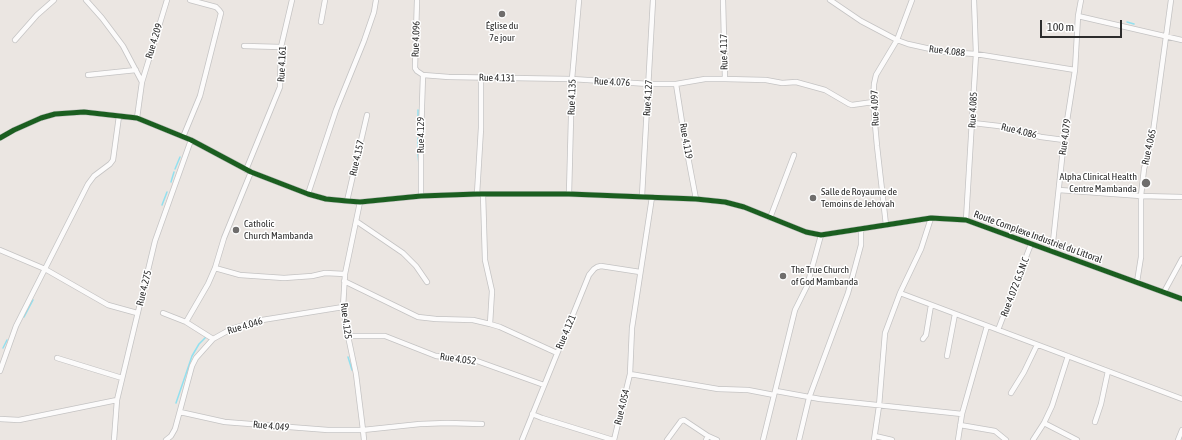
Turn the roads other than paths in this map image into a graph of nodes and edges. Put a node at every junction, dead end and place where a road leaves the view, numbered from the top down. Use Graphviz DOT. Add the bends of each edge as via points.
graph roads {
  1 [pos="54,0"];
  2 [pos="86,0"];
  3 [pos="167,0"];
  4 [pos="190,0"];
  5 [pos="292,0"];
  6 [pos="325,0"];
  7 [pos="376,0"];
  8 [pos="417,0"];
  9 [pos="579,0"];
  10 [pos="653,0"];
  11 [pos="723,0"];
  12 [pos="830,0"];
  13 [pos="912,0"];
  14 [pos="974,0"];
  15 [pos="1081,0"];
  16 [pos="1171,0"];
  17 [pos="1078,16"];
  18 [pos="321,22"];
  19 [pos="1165,36"];
  20 [pos="16,40"];
  21 [pos="897,40"];
  22 [pos="1182,40"];
  23 [pos="244,46"];
  24 [pos="281,47"];
  25 [pos="976,54"];
  26 [pos="136,70"];
  27 [pos="1075,70"];
  28 [pos="88,75"];
  29 [pos="423,75"];
  30 [pos="481,77"];
  31 [pos="572,79"];
  32 [pos="724,79"];
  33 [pos="142,82"];
  34 [pos="648,84"];
  35 [pos="676,84"];
  36 [pos="873,102"];
  37 [pos="367,115"];
  38 [pos="118,116"];
  39 [pos="137,118"];
  40 [pos="973,123"];
  41 [pos="184,137"];
  42 [pos="0,138"];
  43 [pos="191,140"];
  44 [pos="1064,140"];
  45 [pos="794,155"];
  46 [pos="249,171"];
  47 [pos="1059,190"];
  48 [pos="308,194"];
  49 [pos="480,194"];
  50 [pos="569,194"];
  51 [pos="421,196"];
  52 [pos="642,196"];
  53 [pos="1141,196"];
  54 [pos="1182,196"];
  55 [pos="652,197"];
  56 [pos="696,199"];
  57 [pos="347,202"];
  58 [pos="360,202"];
  59 [pos="770,218"];
  60 [pos="931,218"];
  61 [pos="966,220"];
  62 [pos="356,221"];
  63 [pos="886,225"];
  64 [pos="861,229"];
  65 [pos="821,235"];
  66 [pos="1031,244"];
  67 [pos="0,250"];
  68 [pos="1052,251"];
  69 [pos="1182,259"];
  70 [pos="215,268"];
  71 [pos="45,269"];
  72 [pos="640,272"];
  73 [pos="345,274"];
  74 [pos="344,281"];
  75 [pos="427,282"];
  76 [pos="1137,282"];
  77 [pos="1164,292"];
  78 [pos="900,293"];
  79 [pos="1182,299"];
  80 [pos="931,305"];
  81 [pos="343,307"];
  82 [pos="138,313"];
  83 [pos="163,313"];
  84 [pos="955,314"];
  85 [pos="186,322"];
  86 [pos="490,324"];
  87 [pos="987,326"];
  88 [pos="998,330"];
  89 [pos="348,336"];
  90 [pos="213,339"];
  91 [pos="923,339"];
  92 [pos="1037,345"];
  93 [pos="557,353"];
  94 [pos="947,356"];
  95 [pos="1068,356"];
  96 [pos="57,358"];
  97 [pos="0,371"];
  98 [pos="1108,371"];
  99 [pos="630,374"];
  100 [pos="122,378"];
  101 [pos="544,385"];
  102 [pos="775,393"];
  103 [pos="1011,393"];
  104 [pos="809,398"];
  105 [pos="1182,399"];
  106 [pos="117,400"];
  107 [pos="879,406"];
  108 [pos="180,412"];
  109 [pos="532,414"];
  110 [pos="962,414"];
  111 [pos="0,419"];
  112 [pos="1095,422"];
  113 [pos="1044,423"];
  114 [pos="482,424"];
  115 [pos="960,425"];
  116 [pos="364,430"];
  117 [pos="1182,430"];
  118 [pos="707,438"];
  119 [pos="874,438"];
  120 [pos="114,440"];
  121 [pos="166,440"];
  122 [pos="364,440"];
  123 [pos="522,440"];
  124 [pos="613,440"];
  125 [pos="667,440"];
  126 [pos="717,440"];
  127 [pos="763,440"];
  128 [pos="799,440"];
  129 [pos="892,440"];
  130 [pos="958,440"];
  131 [pos="1006,440"];
  132 [pos="1033,440"];
  133 [pos="1077,440"];
  134 [pos="1178,440"];
  1 -- 20 [label="street"];
  2 -- 26 [label="street" via="123,46"];
  3 -- 33 [label="street, Rue 4.209"];
  4 -- 41 [label="street" via="216,7 220,13 200,96"];
  5 -- 24 [label="street, Rue 4.161"];
  6 -- 18 [label="street"];
  7 -- 48 [label="street" via="364,41 336,110"];
  8 -- 29 [label="street, Rue 4.096" via="415,68"];
  9 -- 31 [label="street, Rue 4.135"];
  10 -- 34 [label="street, Rue 4.127"];
  11 -- 32 [label="street, Rue 4.117"];
  12 -- 21 [label="street, Rue 4.088" via="861,21"];
  13 -- 21 [label="street, Rue 4.097"];
  14 -- 25 [label="street, Rue 4.085"];
  15 -- 17 [label="street, Rue 4.079"];
  16 -- 19 [label="street, Rue 4.065"];
  17 -- 19 [label="street"];
  17 -- 27 [label="street, Rue 4.079"];
  19 -- 22 [label="street"];
  19 -- 53 [label="street, Rue 4.065" via="1153,132 1144,169"];
  21 -- 25 [label="street, Rue 4.088" via="944,52"];
  21 -- 36 [label="street, Rue 4.097" via="876,75"];
  23 -- 24 [label="street"];
  24 -- 46 [label="street, Rue 4.161" via="280,87"];
  25 -- 27 [label="street, Rue 4.088"];
  25 -- 40 [label="street, Rue 4.085"];
  26 -- 28 [label="street"];
  26 -- 33 [label="street"];
  27 -- 44 [label="street, Rue 4.079"];
  29 -- 30 [label="street, Rue 4.131"];
  29 -- 51 [label="street, Rue 4.129"];
  30 -- 31 [label="street, Rue 4.131"];
  30 -- 49 [label="street"];
  31 -- 34 [label="street, Rue 4.076"];
  31 -- 50 [label="street, Rue 4.135"];
  32 -- 35 [label="street, Rue 4.117"];
  32 -- 36 [label="street" via="801,83 825,90 852,105"];
  33 -- 39 [label="street, Rue 4.209"];
  34 -- 35 [label="street, Rue 4.076"];
  34 -- 52 [label="street, Rue 4.127"];
  35 -- 56 [label="street, Rue 4.119"];
  36 -- 63 [label="street, Rue 4.097"];
  37 -- 57 [label="street, Rue 4.157"];
  38 -- 39 [label="street"];
  38 -- 42 [label="street" via="84,112 55,114"];
  38 -- 71 [label="street" via="113,160 88,184"];
  39 -- 41 [label="street"];
  40 -- 44 [label="street, Rue 4.086"];
  40 -- 61 [label="street, Rue 4.085"];
  41 -- 43 [label="street"];
  43 -- 46 [label="street"];
  43 -- 82 [label="street, Rue 4.275" via="155,241"];
  44 -- 47 [label="street, Rue 4.079"];
  45 -- 59 [label="street"];
  46 -- 48 [label="street"];
  46 -- 70 [label="street, Rue 4.161"];
  47 -- 53 [label="street"];
  47 -- 68 [label="street, Rue 4.079"];
  48 -- 57 [label="street"];
  49 -- 50 [label="street"];
  49 -- 51 [label="street"];
  49 -- 86 [label="street" via="485,260 492,291"];
  50 -- 52 [label="street"];
  51 -- 58 [label="street"];
  52 -- 55 [label="street"];
  53 -- 54 [label="street"];
  53 -- 76 [label="street, Rue 4.065" via="1141,257"];
  55 -- 56 [label="street"];
  55 -- 72 [label="street, Rue 4.054"];
  56 -- 59 [label="street" via="725,202"];
  57 -- 58 [label="street"];
  58 -- 62 [label="street, Rue 4.125"];
  59 -- 65 [label="street"];
  60 -- 61 [label="street, Route Complexe Industriel du Littoral"];
  60 -- 63 [label="street, Route Complexe Industriel du Littoral"];
  60 -- 78 [label="street" via="921,249"];
  61 -- 66 [label="street, Route Complexe Industriel du Littoral"];
  62 -- 73 [label="street, Rue 4.125"];
  62 -- 75 [label="street" via="403,253"];
  63 -- 64 [label="street, Route Complexe Industriel du Littoral"];
  64 -- 65 [label="street, Route Complexe Industriel du Littoral"];
  64 -- 104 [label="street" via="861,245 848,293"];
  65 -- 102 [label="street" via="807,286 795,310"];
  66 -- 68 [label="street, Route Complexe Industriel du Littoral"];
  66 -- 88 [label="street, Rue 4.072 G.S.N.C"];
  67 -- 71 [label="street"];
  68 -- 76 [label="street, Route Complexe Industriel du Littoral"];
  69 -- 77 [label="street"];
  70 -- 73 [label="street" via="240,275 284,278 325,273"];
  70 -- 85 [label="street, Rue 4.161"];
  71 -- 82 [label="street" via="108,305"];
  71 -- 97 [label="street" via="16,326"];
  72 -- 93 [label="street, Rue 4.121" via="601,266 594,269"];
  72 -- 99 [label="street, Rue 4.054" via="632,328"];
  73 -- 74 [label="street, Rue 4.125"];
  74 -- 81 [label="street, Rue 4.125"];
  74 -- 86 [label="street" via="418,317 436,320 473,320"];
  76 -- 77 [label="street, Route Complexe Industriel du Littoral"];
  77 -- 79 [label="street, Route Complexe Industriel du Littoral"];
  78 -- 80 [label="street"];
  78 -- 107 [label="street" via="885,333"];
  80 -- 84 [label="street"];
  80 -- 91 [label="street" via="926,335"];
  81 -- 89 [label="street, Rue 4.125"];
  81 -- 90 [label="street, Rue 4.046" via="256,321 231,329"];
  82 -- 100 [label="street, Rue 4.275"];
  83 -- 85 [label="street"];
  84 -- 87 [label="street"];
  84 -- 94 [label="street"];
  85 -- 90 [label="street"];
  86 -- 93 [label="street"];
  87 -- 88 [label="street"];
  87 -- 110 [label="street"];
  88 -- 92 [label="street"];
  89 -- 101 [label="street, Rue 4.052" via="385,336 436,356 478,361"];
  89 -- 116 [label="street, Rue 4.125"];
  90 -- 108 [label="street, Rue 4.046" via="192,366"];
  92 -- 95 [label="street"];
  92 -- 103 [label="street"];
  93 -- 101 [label="street, Rue 4.121"];
  95 -- 98 [label="street"];
  95 -- 113 [label="street"];
  96 -- 100 [label="street"];
  98 -- 105 [label="street"];
  98 -- 112 [label="street"];
  99 -- 102 [label="street" via="718,389"];
  99 -- 124 [label="street, Rue 4.054"];
  100 -- 106 [label="street, Rue 4.275"];
  101 -- 109 [label="street, Rue 4.121"];
  102 -- 104 [label="street"];
  102 -- 127 [label="street"];
  104 -- 107 [label="street"];
  104 -- 128 [label="street"];
  106 -- 111 [label="street" via="19,420"];
  106 -- 120 [label="street, Rue 4.275"];
  107 -- 110 [label="street"];
  107 -- 119 [label="street"];
  108 -- 116 [label="street, Rue 4.049" via="225,422 328,430"];
  108 -- 121 [label="street, Rue 4.046" via="175,429"];
  109 -- 123 [label="street, Rue 4.121"];
  109 -- 124 [label="street"];
  110 -- 115 [label="street"];
  113 -- 132 [label="street"];
  113 -- 133 [label="street"];
  114 -- 116 [label="street, Rue 4.049" via="420,424"];
  115 -- 130 [label="street"];
  115 -- 131 [label="street" via="995,431"];
  116 -- 122 [label="street, Rue 4.125"];
  117 -- 134 [label="street"];
  118 -- 125 [label="street" via="684,420"];
  118 -- 126 [label="street"];
  119 -- 129 [label="street"];
}
